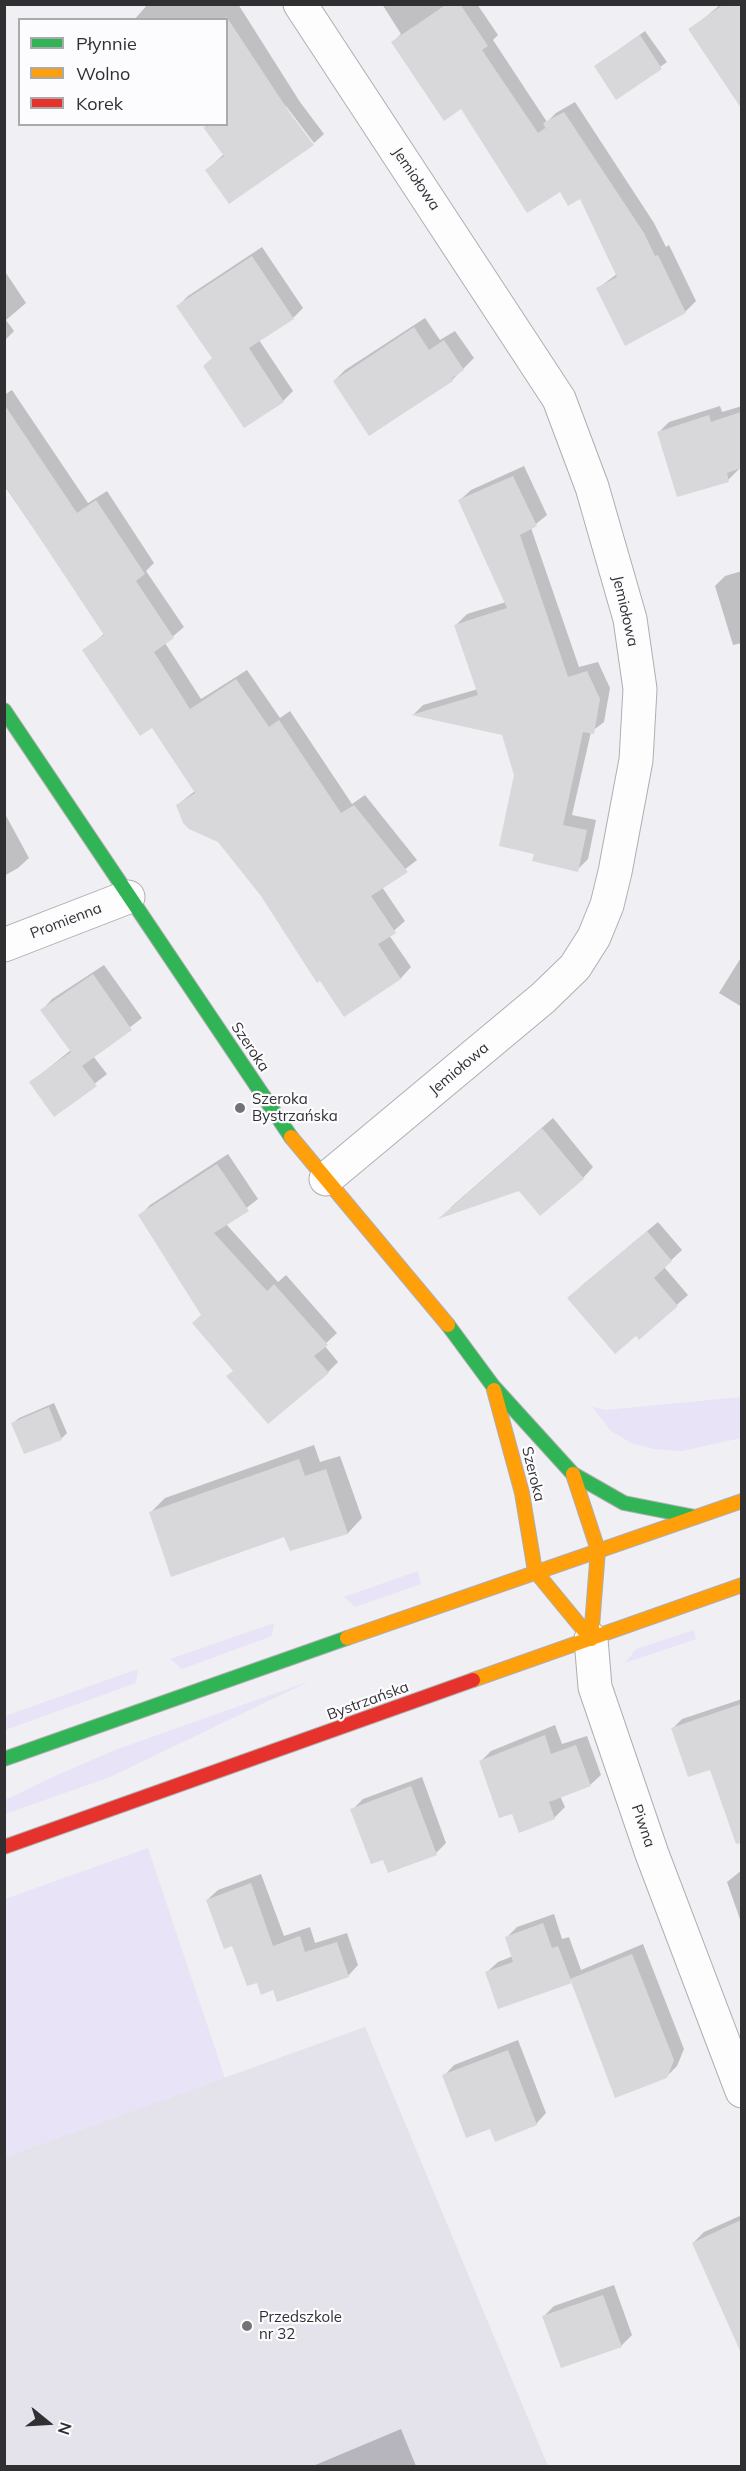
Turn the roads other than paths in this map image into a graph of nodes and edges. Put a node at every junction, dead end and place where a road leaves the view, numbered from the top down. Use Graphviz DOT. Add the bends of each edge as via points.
graph roads {
  1 [pos="300,4"];
  2 [pos="4,710"];
  3 [pos="128,897"];
  4 [pos="4,945"];
  5 [pos="326,1179"];
  6 [pos="493,1386"];
  7 [pos="573,1474"];
  8 [pos="741,1501"];
  9 [pos="695,1517"];
  10 [pos="598,1550"];
  11 [pos="535,1571"];
  12 [pos="741,1585"];
  13 [pos="591,1639"];
  14 [pos="4,1759"];
  15 [pos="4,1847"];
  16 [pos="741,2091"];
  1 -- 5 [label="street, Jemiołowa" via="559,399 592,487 630,620 640,689 636,760 607,905 594,937 575,967"];
  2 -- 3 [label="main road, Szeroka"];
  3 -- 4 [label="street, Promienna"];
  3 -- 5 [label="main road, Szeroka" via="289,1134"];
  5 -- 6 [label="main road, Szeroka" via="449,1326"];
  6 -- 7 [label="main road, Szeroka"];
  6 -- 11 [label="main road, Szeroka" via="522,1493"];
  7 -- 9 [label="main road, Szeroka" via="624,1503"];
  7 -- 10 [label="main road, Szeroka"];
  8 -- 9 [label="main road"];
  9 -- 10 [label="main road"];
  10 -- 11 [label="main road"];
  10 -- 13 [label="main road, Szeroka"];
  11 -- 13 [label="main road"];
  11 -- 14 [label="main road"];
  12 -- 13 [label="main road, Bystrzańska"];
  13 -- 15 [label="main road, Bystrzańska"];
  13 -- 16 [label="street, Piwna" via="596,1686 652,1854"];
}
